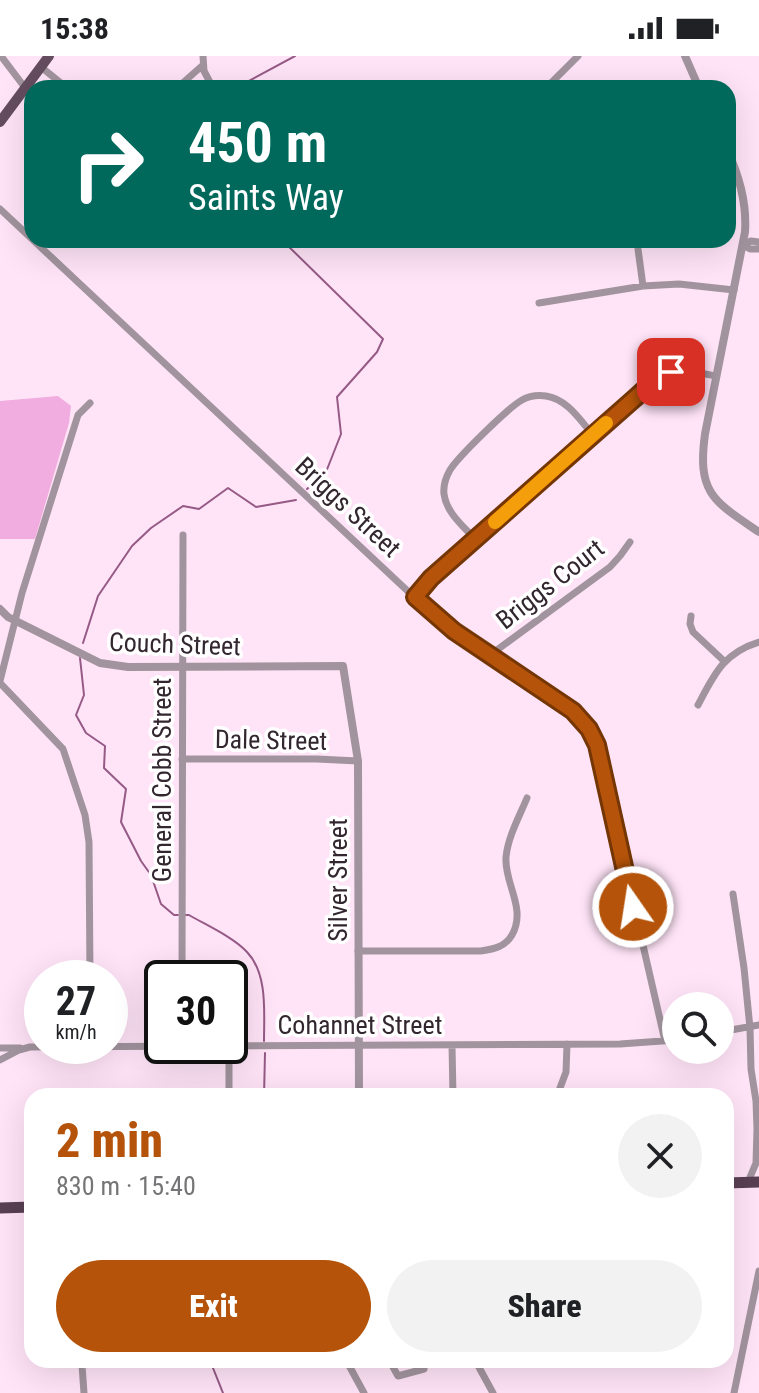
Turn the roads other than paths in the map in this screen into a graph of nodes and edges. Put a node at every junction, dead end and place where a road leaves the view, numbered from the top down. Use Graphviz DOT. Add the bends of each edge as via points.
graph roads {
  1 [pos="1,56"];
  2 [pos="49,56"];
  3 [pos="203,56"];
  4 [pos="578,56"];
  5 [pos="685,56"];
  6 [pos="203,65"];
  7 [pos="41,67"];
  8 [pos="32,80"];
  9 [pos="57,80"];
  10 [pos="186,80"];
  11 [pos="207,80"];
  12 [pos="554,80"];
  13 [pos="696,80"];
  14 [pos="24,86"];
  15 [pos="24,92"];
  16 [pos="0,122"];
  17 [pos="736,171"];
  18 [pos="0,209"];
  19 [pos="24,231"];
  20 [pos="759,242"];
  21 [pos="743,245"];
  22 [pos="43,248"];
  23 [pos="638,249"];
  24 [pos="759,249"];
  25 [pos="643,286"];
  26 [pos="734,290"];
  27 [pos="539,303"];
  28 [pos="716,376"];
  29 [pos="90,403"];
  30 [pos="593,435"];
  31 [pos="759,531"];
  32 [pos="183,535"];
  33 [pos="475,539"];
  34 [pos="630,542"];
  35 [pos="415,597"];
  36 [pos="0,609"];
  37 [pos="691,616"];
  38 [pos="14,620"];
  39 [pos="759,642"];
  40 [pos="490,655"];
  41 [pos="724,661"];
  42 [pos="343,666"];
  43 [pos="183,667"];
  44 [pos="0,682"];
  45 [pos="698,705"];
  46 [pos="182,759"];
  47 [pos="358,761"];
  48 [pos="527,798"];
  49 [pos="733,894"];
  50 [pos="358,951"];
  51 [pos="90,960"];
  52 [pos="182,960"];
  53 [pos="754,1026"];
  54 [pos="662,1028"];
  55 [pos="734,1030"];
  56 [pos="662,1041"];
  57 [pos="567,1044"];
  58 [pos="358,1045"];
  59 [pos="452,1045"];
  60 [pos="248,1046"];
  61 [pos="24,1047"];
  62 [pos="0,1048"];
  63 [pos="24,1049"];
  64 [pos="0,1060"];
  65 [pos="229,1064"];
  66 [pos="229,1088"];
  67 [pos="359,1088"];
  68 [pos="453,1088"];
  69 [pos="560,1088"];
  70 [pos="753,1182"];
  71 [pos="24,1207"];
  72 [pos="0,1208"];
  73 [pos="759,1274"];
  74 [pos="82,1368"];
  75 [pos="350,1368"];
  76 [pos="393,1368"];
  77 [pos="479,1368"];
  78 [pos="424,1369"];
  79 [pos="84,1393"];
  80 [pos="364,1393"];
  81 [pos="493,1393"];
  82 [pos="734,1393"];
  1 -- 14 [label="street"];
  2 -- 7 [label="main road"];
  3 -- 6 [label="street"];
  4 -- 12 [label="street"];
  5 -- 13 [label="street"];
  6 -- 10 [label="street"];
  6 -- 11 [label="street"];
  7 -- 8 [label="main road"];
  7 -- 9 [label="street"];
  15 -- 16 [label="main road"];
  17 -- 21 [label="street" via="743,195"];
  18 -- 19 [label="street, Briggs Street"];
  20 -- 21 [label="street"];
  21 -- 24 [label="street"];
  21 -- 26 [label="street"];
  22 -- 35 [label="street, Briggs Street"];
  23 -- 25 [label="street"];
  25 -- 26 [label="street"];
  25 -- 27 [label="street"];
  26 -- 28 [label="street"];
  28 -- 30 [label="street" via="684,370 663,375"];
  28 -- 31 [label="street" via="704,446 705,481 718,502"];
  29 -- 38 [label="street" via="78,415"];
  30 -- 33 [label="street"];
  30 -- 33 [label="street" via="564,404 548,396 528,397 506,412 455,464 444,483 449,510"];
  32 -- 43 [label="street, General Cobb Street"];
  33 -- 35 [label="street"];
  34 -- 40 [label="street, Briggs Court" via="610,567"];
  35 -- 40 [label="street, Briggs Street"];
  36 -- 38 [label="street, Couch Street"];
  37 -- 41 [label="street" via="693,632"];
  38 -- 43 [label="street, Couch Street" via="100,663"];
  38 -- 44 [label="street"];
  39 -- 41 [label="street"];
  40 -- 54 [label="street, Briggs Street" via="573,711 594,738"];
  41 -- 45 [label="street"];
  42 -- 43 [label="street, Couch Street"];
  42 -- 47 [label="street, Silver Street"];
  43 -- 46 [label="street, General Cobb Street"];
  44 -- 51 [label="street" via="63,749 85,815"];
  46 -- 47 [label="street, Dale Street"];
  46 -- 52 [label="street, General Cobb Street"];
  47 -- 50 [label="street, Silver Street"];
  48 -- 50 [label="street" via="506,856 518,911 506,943 481,951"];
  49 -- 53 [label="street"];
  50 -- 58 [label="street, Silver Street"];
  53 -- 55 [label="street"];
  53 -- 70 [label="street"];
  56 -- 57 [label="street, Cohannet Street"];
  57 -- 59 [label="street, Cohannet Street"];
  57 -- 69 [label="street"];
  58 -- 59 [label="street, Cohannet Street"];
  58 -- 60 [label="street, Cohannet Street"];
  58 -- 67 [label="street, Silver Street"];
  59 -- 68 [label="street"];
  61 -- 62 [label="street"];
  63 -- 64 [label="street, Cohannet Street"];
  65 -- 66 [label="street"];
  71 -- 72 [label="highway"];
  73 -- 82 [label="street"];
  74 -- 79 [label="street"];
  75 -- 80 [label="street"];
  76 -- 78 [label="street" via="398,1376"];
  77 -- 81 [label="street"];
}
